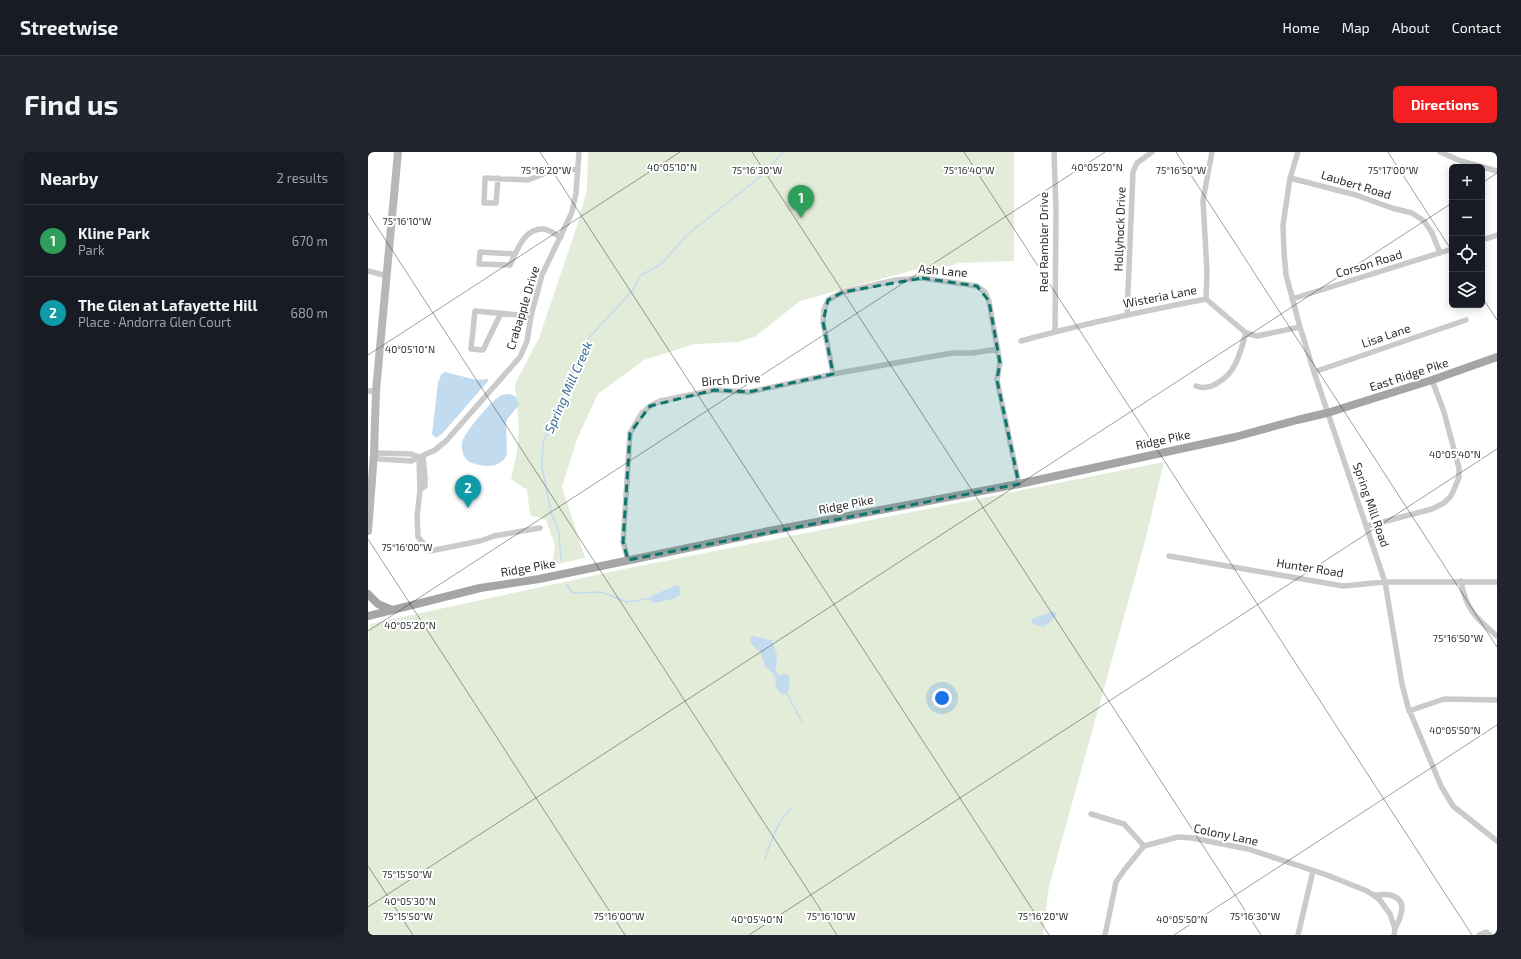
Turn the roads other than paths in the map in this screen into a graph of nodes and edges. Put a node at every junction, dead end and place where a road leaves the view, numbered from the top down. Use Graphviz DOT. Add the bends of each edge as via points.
graph roads {
  1 [pos="398,152"];
  2 [pos="579,152"];
  3 [pos="1054,152"];
  4 [pos="1152,152"];
  5 [pos="1212,152"];
  6 [pos="1298,152"];
  7 [pos="1440,152"];
  8 [pos="578,170"];
  9 [pos="1497,171"];
  10 [pos="498,178"];
  11 [pos="1290,178"];
  12 [pos="1497,235"];
  13 [pos="561,237"];
  14 [pos="1485,239"];
  15 [pos="1449,250"];
  16 [pos="1440,253"];
  17 [pos="515,254"];
  18 [pos="368,271"];
  19 [pos="387,276"];
  20 [pos="1292,299"];
  21 [pos="1206,300"];
  22 [pos="501,313"];
  23 [pos="1127,315"];
  24 [pos="531,316"];
  25 [pos="1466,320"];
  26 [pos="1300,327"];
  27 [pos="1055,331"];
  28 [pos="1246,333"];
  29 [pos="1021,341"];
  30 [pos="998,348"];
  31 [pos="1497,357"];
  32 [pos="1314,372"];
  33 [pos="833,374"];
  34 [pos="1432,380"];
  35 [pos="1196,386"];
  36 [pos="372,391"];
  37 [pos="1327,414"];
  38 [pos="374,454"];
  39 [pos="421,457"];
  40 [pos="1019,484"];
  41 [pos="368,521"];
  42 [pos="1367,526"];
  43 [pos="540,528"];
  44 [pos="368,531"];
  45 [pos="1169,556"];
  46 [pos="628,560"];
  47 [pos="1461,581"];
  48 [pos="1385,582"];
  49 [pos="1497,582"];
  50 [pos="368,594"];
  51 [pos="393,610"];
  52 [pos="368,616"];
  53 [pos="1497,636"];
  54 [pos="1497,700"];
  55 [pos="1410,711"];
  56 [pos="1091,814"];
  57 [pos="1497,842"];
  58 [pos="1144,846"];
  59 [pos="1314,871"];
  60 [pos="1374,894"];
  61 [pos="1394,932"];
  62 [pos="1105,935"];
  63 [pos="1298,935"];
  64 [pos="1479,935"];
  65 [pos="1490,935"];
  1 -- 19 [label="main road"];
  2 -- 8 [label="street, Crabapple Drive"];
  3 -- 27 [label="street, Red Rambler Drive"];
  4 -- 23 [label="street, Hollyhock Drive" via="1137,163 1133,172"];
  5 -- 21 [label="street, Wisteria Lane" via="1203,200"];
  6 -- 11 [label="street, Spring Mill Road"];
  7 -- 9 [label="street"];
  8 -- 10 [label="street" via="559,168 528,180"];
  8 -- 13 [label="street, Crabapple Drive" via="572,212"];
  10 -- 10 [label="street" via="486,178 484,203 496,203"];
  11 -- 16 [label="street, Laubert Road" via="1356,194 1412,213 1424,221"];
  11 -- 20 [label="street, Spring Mill Road" via="1283,232 1286,275"];
  12 -- 14 [label="street"];
  13 -- 17 [label="street" via="545,229 536,230 528,233"];
  13 -- 24 [label="street, Crabapple Drive" via="542,275"];
  15 -- 16 [label="street, Corson Road"];
  16 -- 20 [label="street, Corson Road"];
  17 -- 17 [label="street" via="510,265 479,264 480,252"];
  18 -- 19 [label="street"];
  19 -- 36 [label="main road"];
  20 -- 26 [label="street, Spring Mill Road"];
  21 -- 23 [label="street, Wisteria Lane"];
  21 -- 28 [label="street"];
  22 -- 22 [label="street" via="474,311 471,350 483,350"];
  22 -- 24 [label="street"];
  23 -- 27 [label="street, Wisteria Lane"];
  24 -- 39 [label="street, Crabapple Drive" via="527,341 520,357 446,440"];
  25 -- 32 [label="street, Lisa Lane"];
  26 -- 28 [label="street" via="1257,336"];
  26 -- 32 [label="street, Spring Mill Road"];
  27 -- 29 [label="street, Wisteria Lane"];
  28 -- 35 [label="street" via="1231,372 1215,385 1203,388"];
  30 -- 33 [label="street, Birch Drive" via="972,353 952,353"];
  30 -- 33 [label="street, Ash Lane" via="989,301 985,292 977,286 922,278 896,280 843,292 828,300 822,322"];
  30 -- 40 [label="street, Ash Lane" via="1000,363 997,380"];
  31 -- 34 [label="main road, East Ridge Pike"];
  32 -- 37 [label="street, Spring Mill Road"];
  33 -- 46 [label="street, Birch Drive" via="749,392 714,390 660,401 650,406 630,433 623,542"];
  34 -- 37 [label="main road, East Ridge Pike"];
  34 -- 42 [label="street" via="1444,412 1459,468 1459,478 1451,496 1432,509"];
  36 -- 38 [label="main road"];
  37 -- 40 [label="main road, Ridge Pike"];
  37 -- 42 [label="street, Spring Mill Road"];
  38 -- 39 [label="street, Crabapple Drive" via="379,459 410,461"];
  38 -- 41 [label="main road"];
  39 -- 43 [label="street" via="418,537 430,551"];
  40 -- 46 [label="main road, Ridge Pike"];
  41 -- 44 [label="main road"];
  42 -- 48 [label="street, Spring Mill Road"];
  45 -- 48 [label="street, Hunter Road" via="1343,586"];
  46 -- 51 [label="main road, Ridge Pike" via="474,590"];
  47 -- 48 [label="street, Hunter Road"];
  47 -- 49 [label="street, Hunter Road"];
  47 -- 53 [label="street" via="1463,593 1474,616"];
  48 -- 55 [label="street, Spring Mill Road" via="1402,684"];
  50 -- 51 [label="main road" via="378,604"];
  51 -- 52 [label="main road, Ridge Pike"];
  54 -- 55 [label="street" via="1444,699"];
  55 -- 57 [label="street, Spring Mill Road" via="1441,786 1453,806"];
  56 -- 58 [label="street" via="1124,824"];
  58 -- 59 [label="street, Colony Lane" via="1178,837 1192,838 1248,849"];
  58 -- 62 [label="street" via="1116,882"];
  59 -- 60 [label="street, Colony Lane"];
  59 -- 63 [label="street"];
  60 -- 61 [label="street, Colony Lane" via="1390,914"];
  60 -- 61 [label="street, Colony Lane" via="1392,896 1400,902 1402,916"];
  64 -- 65 [label="street" via="1486,932"];
}
